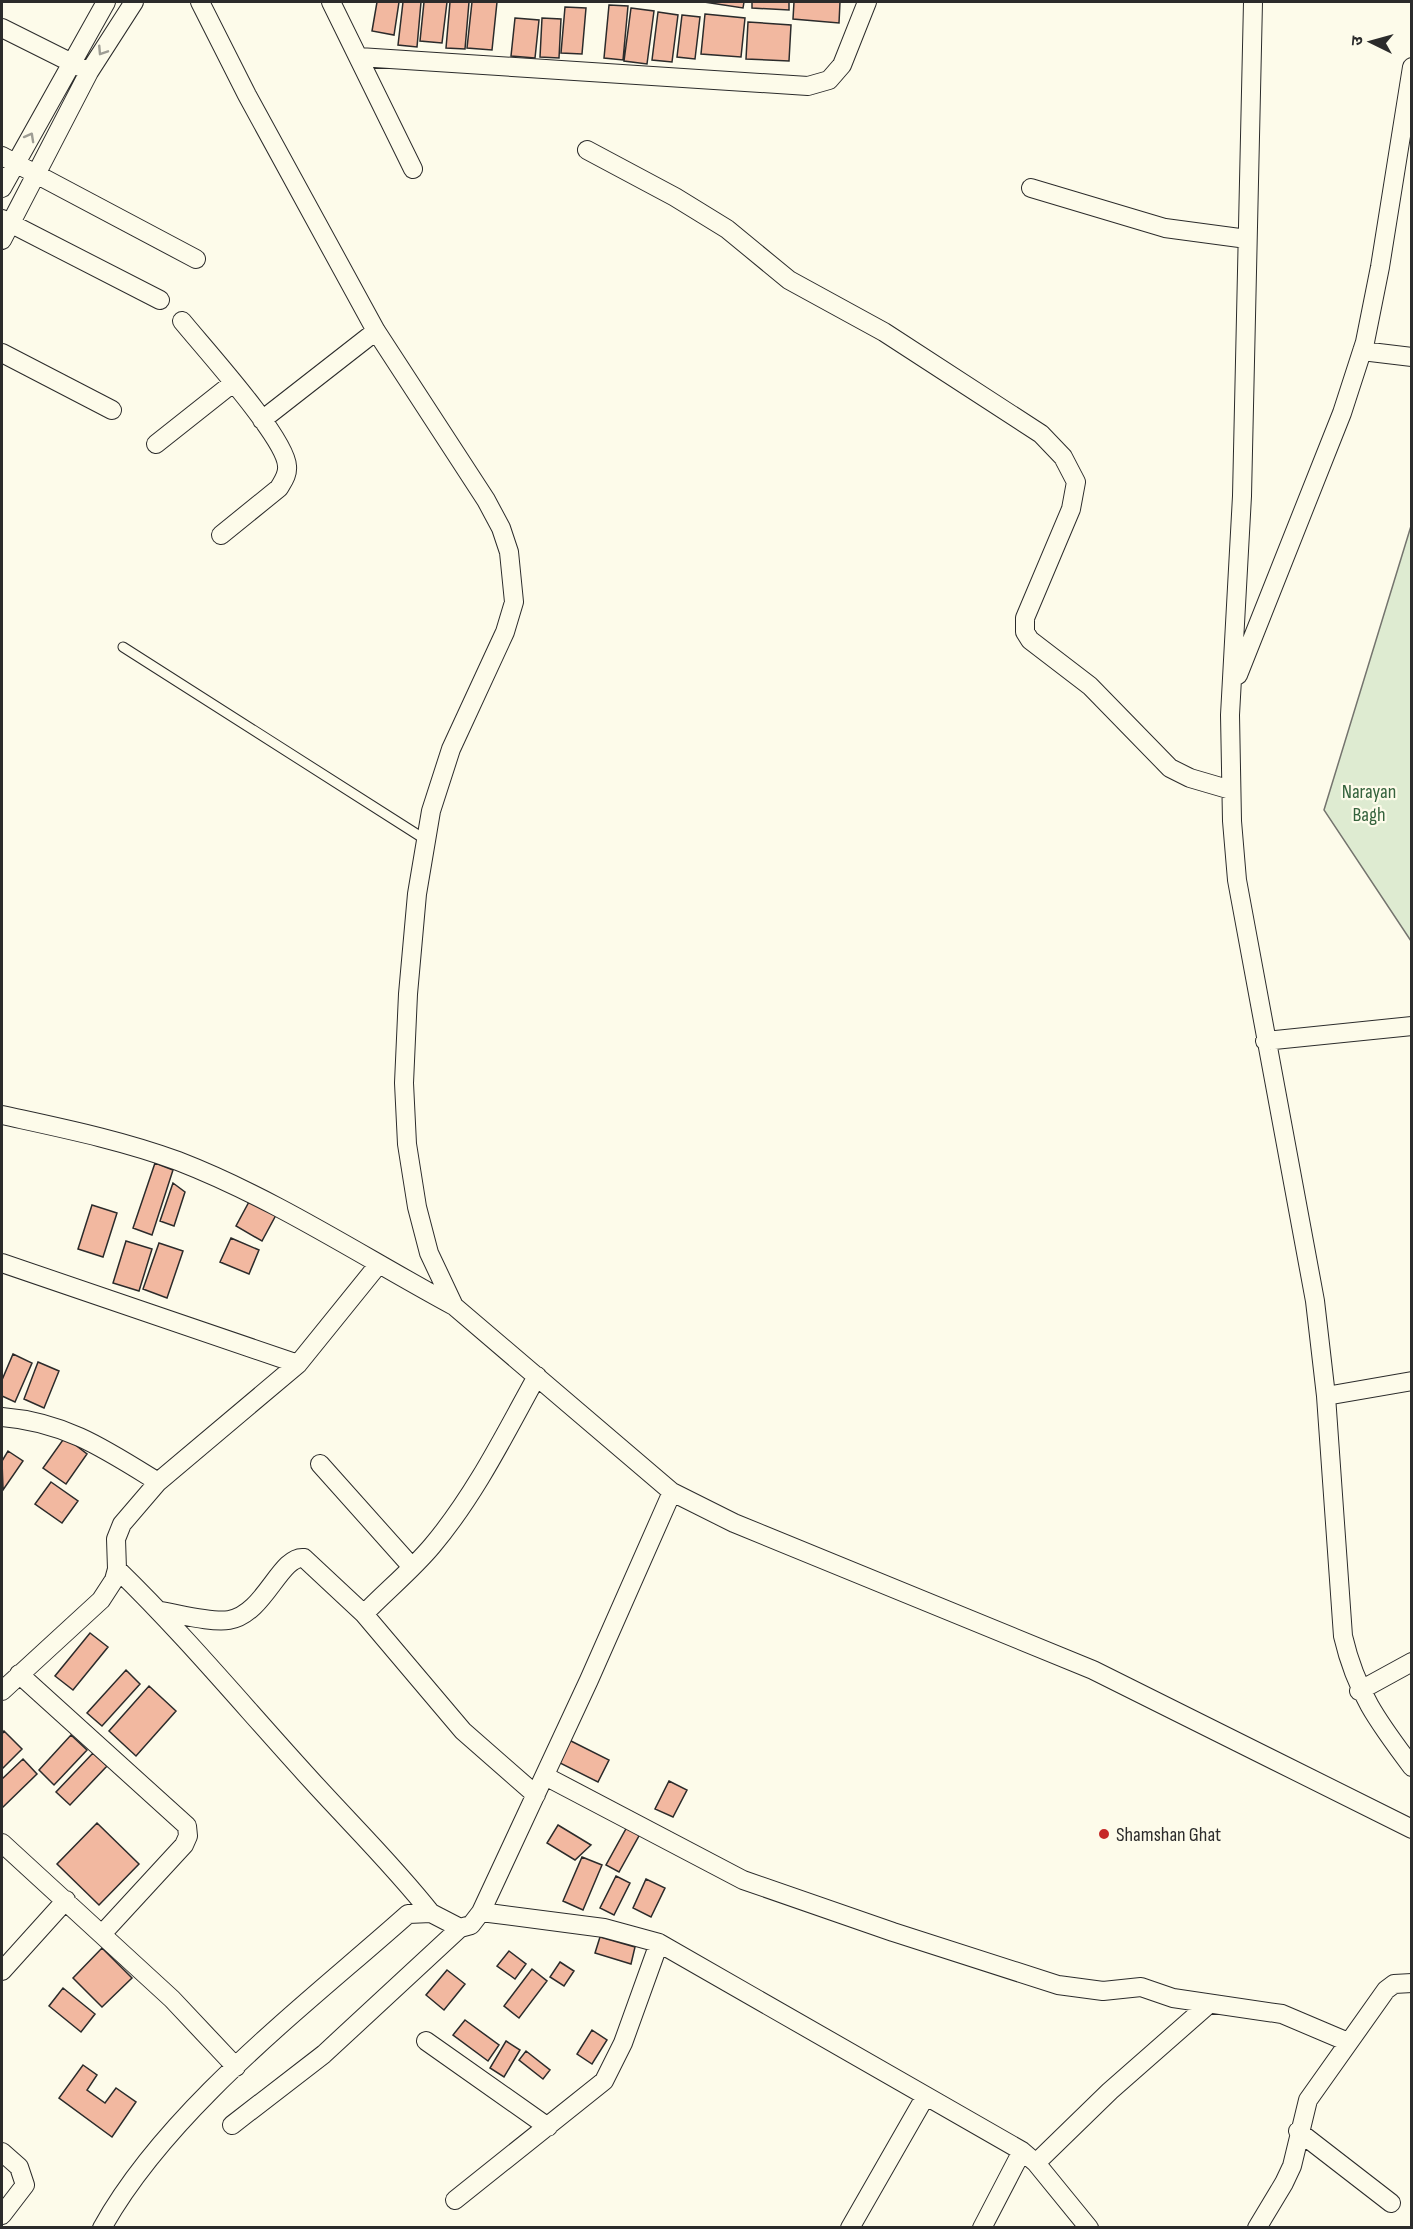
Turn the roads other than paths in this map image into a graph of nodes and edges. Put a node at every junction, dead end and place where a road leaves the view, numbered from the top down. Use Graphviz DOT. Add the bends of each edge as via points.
graph roads {
  1 [pos="106,2"];
  2 [pos="134,2"];
  3 [pos="200,2"];
  4 [pos="331,2"];
  5 [pos="867,2"];
  6 [pos="1253,2"];
  7 [pos="2,28"];
  8 [pos="359,57"];
  9 [pos="71,63"];
  10 [pos="1412,67"];
  11 [pos="89,72"];
  12 [pos="587,150"];
  13 [pos="8,160"];
  14 [pos="414,169"];
  15 [pos="36,174"];
  16 [pos="1031,188"];
  17 [pos="2,189"];
  18 [pos="4,228"];
  19 [pos="1246,239"];
  20 [pos="196,259"];
  21 [pos="160,300"];
  22 [pos="182,321"];
  23 [pos="376,331"];
  24 [pos="1362,351"];
  25 [pos="2,353"];
  26 [pos="1412,357"];
  27 [pos="233,383"];
  28 [pos="112,410"];
  29 [pos="262,420"];
  30 [pos="156,444"];
  31 [pos="221,535"];
  32 [pos="123,647"];
  33 [pos="1232,690"];
  34 [pos="1231,790"];
  35 [pos="426,840"];
  36 [pos="1412,1026"];
  37 [pos="1265,1041"];
  38 [pos="2,1115"];
  39 [pos="2,1263"];
  40 [pos="378,1265"];
  41 [pos="454,1306"];
  42 [pos="298,1364"];
  43 [pos="537,1376"];
  44 [pos="1412,1381"];
  45 [pos="1326,1396"];
  46 [pos="2,1417"];
  47 [pos="320,1464"];
  48 [pos="158,1482"];
  49 [pos="672,1492"];
  50 [pos="412,1567"];
  51 [pos="117,1569"];
  52 [pos="160,1611"];
  53 [pos="364,1614"];
  54 [pos="1412,1662"];
  55 [pos="19,1674"];
  56 [pos="2,1691"];
  57 [pos="1359,1691"];
  58 [pos="1412,1767"];
  59 [pos="544,1776"];
  60 [pos="536,1795"];
  61 [pos="1412,1829"];
  62 [pos="2,1843"];
  63 [pos="66,1900"];
  64 [pos="480,1912"];
  65 [pos="431,1913"];
  66 [pos="460,1928"];
  67 [pos="102,1934"];
  68 [pos="659,1943"];
  69 [pos="2,1971"];
  70 [pos="1412,1983"];
  71 [pos="1209,2004"];
  72 [pos="426,2041"];
  73 [pos="1348,2042"];
  74 [pos="236,2067"];
  75 [pos="925,2097"];
  76 [pos="232,2125"];
  77 [pos="548,2127"];
  78 [pos="1298,2130"];
  79 [pos="1022,2151"];
  80 [pos="2,2152"];
  81 [pos="1036,2163"];
  82 [pos="455,2200"];
  83 [pos="1391,2202"];
  84 [pos="2,2215"];
  85 [pos="102,2228"];
  86 [pos="850,2228"];
  87 [pos="982,2228"];
  88 [pos="1089,2228"];
  89 [pos="1257,2228"];
  1 -- 9 [label="street"];
  2 -- 11 [label="street, one-way"];
  3 -- 23 [label="street"];
  4 -- 8 [label="street"];
  5 -- 8 [label="street" via="842,65 829,80 808,86"];
  6 -- 19 [label="street"];
  7 -- 9 [label="street"];
  8 -- 14 [label="street"];
  9 -- 11 [label="street"];
  13 -- 9 [label="street, one-way"];
  10 -- 24 [label="street" via="1380,267"];
  11 -- 15 [label="street"];
  12 -- 34 [label="street" via="675,197 727,230 789,280 884,332 1041,434 1063,457 1076,490 1025,618 1024,632 1100,695 1170,768"];
  13 -- 15 [label="street"];
  13 -- 17 [label="street"];
  15 -- 18 [label="street"];
  15 -- 20 [label="street"];
  16 -- 19 [label="street" via="1166,228"];
  18 -- 21 [label="street"];
  19 -- 33 [label="street" via="1242,496"];
  22 -- 27 [label="street"];
  23 -- 29 [label="street"];
  23 -- 35 [label="street" via="486,500 509,552 513,581 514,602 506,633 451,749"];
  24 -- 26 [label="street"];
  24 -- 33 [label="street" via="1293,541"];
  25 -- 28 [label="street"];
  27 -- 29 [label="street"];
  27 -- 30 [label="street"];
  29 -- 31 [label="street" via="284,454 286,477 279,488"];
  32 -- 35 [label="lane"];
  33 -- 34 [label="street"];
  34 -- 37 [label="street" via="1237,880"];
  35 -- 41 [label="street" via="408,994 406,1144 429,1253"];
  36 -- 37 [label="street"];
  37 -- 45 [label="street" via="1308,1258"];
  38 -- 40 [label="street" via="131,1145 179,1162 287,1212"];
  39 -- 42 [label="street"];
  40 -- 41 [label="street"];
  40 -- 42 [label="street"];
  41 -- 43 [label="street"];
  42 -- 48 [label="street"];
  43 -- 49 [label="street"];
  43 -- 50 [label="street" via="480,1480 447,1528"];
  44 -- 45 [label="street"];
  45 -- 57 [label="street" via="1341,1625"];
  46 -- 48 [label="street" via="72,1431"];
  47 -- 50 [label="street"];
  48 -- 51 [label="street" via="122,1524 116,1539"];
  49 -- 59 [label="street"];
  49 -- 61 [label="street" via="734,1523 1103,1674"];
  50 -- 53 [label="street"];
  51 -- 52 [label="street"];
  51 -- 55 [label="street" via="101,1600"];
  52 -- 53 [label="street" via="229,1620 255,1606 296,1557 311,1562"];
  52 -- 65 [label="street" via="393,1865"];
  53 -- 60 [label="street" via="463,1731"];
  54 -- 57 [label="street"];
  55 -- 56 [label="street"];
  55 -- 67 [label="street" via="186,1826 188,1836 184,1845"];
  57 -- 58 [label="street"];
  59 -- 60 [label="street"];
  59 -- 71 [label="street" via="743,1880 883,1929 1058,1985 1103,1991 1141,1988"];
  60 -- 64 [label="street"];
  62 -- 63 [label="street"];
  63 -- 67 [label="street"];
  63 -- 69 [label="street"];
  64 -- 66 [label="street" via="471,1925"];
  64 -- 68 [label="street" via="604,1928"];
  65 -- 66 [label="street"];
  65 -- 74 [label="street" via="408,1914"];
  66 -- 76 [label="street" via="324,2054"];
  67 -- 74 [label="street" via="172,1999"];
  68 -- 75 [label="street"];
  68 -- 77 [label="street" via="623,2043 604,2081"];
  70 -- 73 [label="street" via="1395,1984 1386,1990"];
  71 -- 73 [label="street" via="1282,2014"];
  71 -- 81 [label="street"];
  72 -- 77 [label="street"];
  73 -- 78 [label="street" via="1308,2100"];
  74 -- 85 [label="street" via="166,2139"];
  75 -- 79 [label="street"];
  75 -- 86 [label="street"];
  77 -- 82 [label="street"];
  78 -- 83 [label="street"];
  78 -- 89 [label="street" via="1292,2166"];
  79 -- 81 [label="street"];
  79 -- 87 [label="street"];
  80 -- 84 [label="street" via="20,2167 25,2185"];
  81 -- 88 [label="street"];
}
